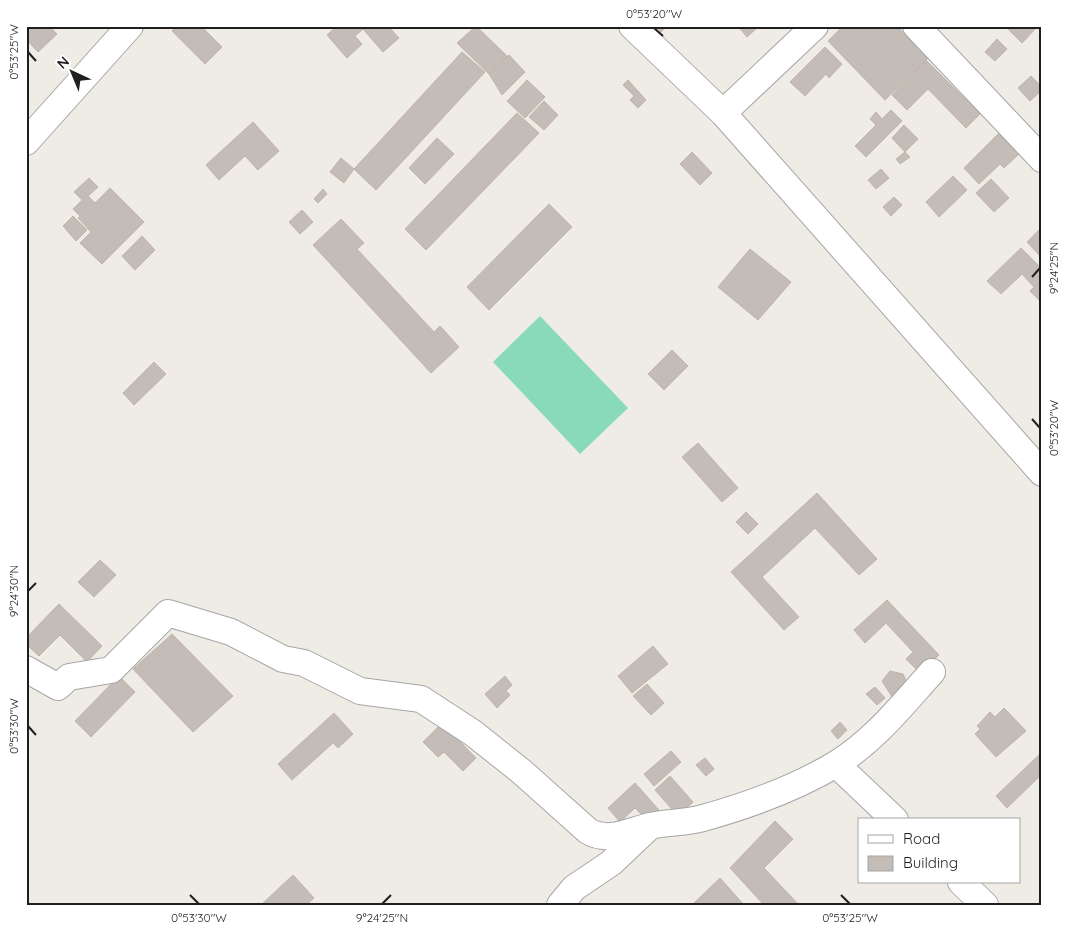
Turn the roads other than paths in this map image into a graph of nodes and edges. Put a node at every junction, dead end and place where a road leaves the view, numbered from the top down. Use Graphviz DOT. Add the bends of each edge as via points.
graph roads {
  1 [pos="632,26"];
  2 [pos="815,26"];
  3 [pos="916,26"];
  4 [pos="118,29"];
  5 [pos="723,113"];
  6 [pos="26,142"];
  7 [pos="1042,159"];
  8 [pos="1042,473"];
  9 [pos="26,669"];
  10 [pos="932,672"];
  11 [pos="836,764"];
  12 [pos="893,818"];
  13 [pos="651,826"];
  14 [pos="963,884"];
  15 [pos="560,905"];
  16 [pos="984,905"];
  1 -- 5 [label="street"];
  2 -- 5 [label="street"];
  3 -- 7 [label="street"];
  4 -- 6 [label="street"];
  5 -- 8 [label="street"];
  9 -- 13 [label="street" via="58,687 68,677 111,670 168,613 231,632 283,659 304,663 360,691 421,698 473,733 598,837 607,838"];
  10 -- 11 [label="street" via="864,743"];
  11 -- 12 [label="street"];
  11 -- 13 [label="street" via="778,791 701,819"];
  13 -- 15 [label="street" via="611,864 574,888"];
  14 -- 16 [label="street"];
}
